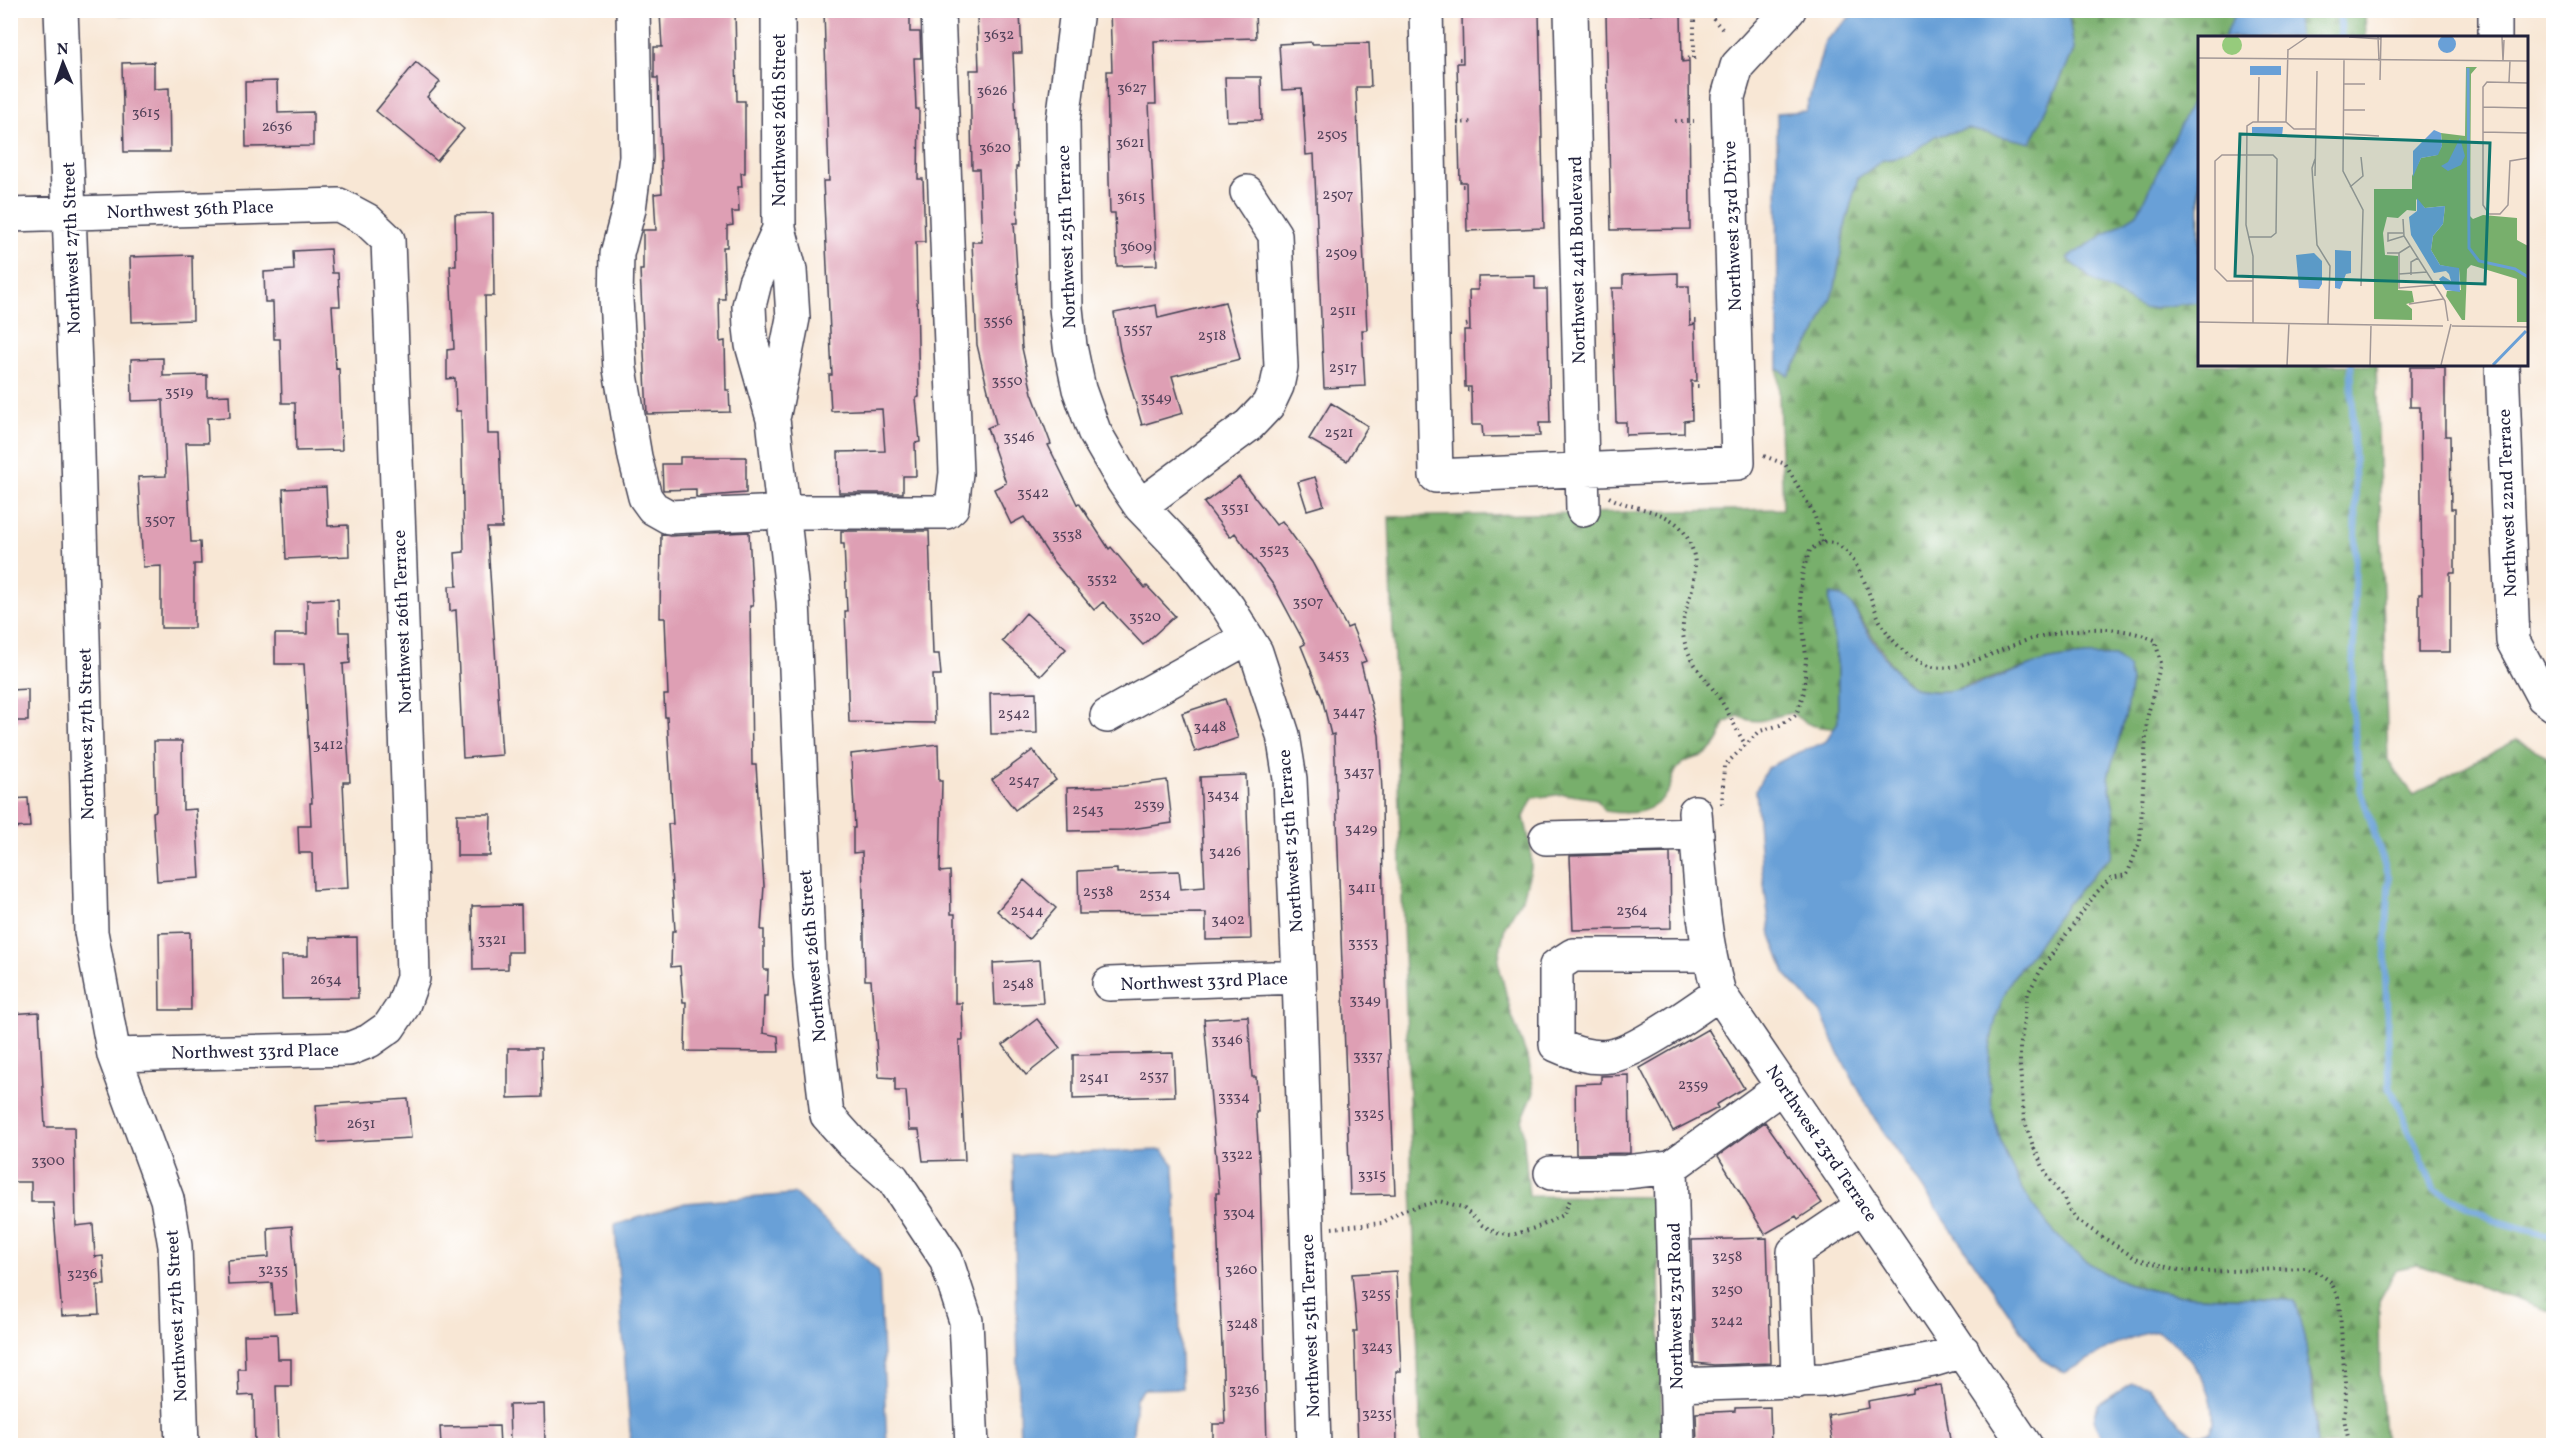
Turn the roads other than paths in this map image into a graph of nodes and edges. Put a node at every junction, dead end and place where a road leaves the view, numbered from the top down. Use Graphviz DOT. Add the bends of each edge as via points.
graph roads {
  1 [pos="61,10"];
  2 [pos="633,10"];
  3 [pos="778,10"];
  4 [pos="938,10"];
  5 [pos="1077,10"];
  6 [pos="1426,10"];
  7 [pos="1571,10"];
  8 [pos="1789,10"];
  9 [pos="2495,10"];
  10 [pos="2495,36"];
  11 [pos="1247,192"];
  12 [pos="69,213"];
  13 [pos="10,215"];
  14 [pos="367,220"];
  15 [pos="779,229"];
  16 [pos="2502,366"];
  17 [pos="773,419"];
  18 [pos="1582,471"];
  19 [pos="1596,504"];
  20 [pos="1140,506"];
  21 [pos="783,512"];
  22 [pos="1247,638"];
  23 [pos="2553,705"];
  24 [pos="1107,716"];
  25 [pos="1546,838"];
  26 [pos="1709,954"];
  27 [pos="1299,978"];
  28 [pos="1109,984"];
  29 [pos="1719,993"];
  30 [pos="389,1027"];
  31 [pos="114,1054"];
  32 [pos="1783,1086"];
  33 [pos="1671,1167"];
  34 [pos="1564,1173"];
  35 [pos="1864,1205"];
  36 [pos="1963,1351"];
  37 [pos="1798,1382"];
  38 [pos="1676,1385"];
  39 [pos="182,1446"];
  40 [pos="972,1446"];
  41 [pos="1314,1446"];
  42 [pos="1678,1446"];
  43 [pos="2026,1446"];
  1 -- 12 [label="street, Northwest 27th Street"];
  2 -- 21 [label="street" via="636,157 629,210 617,254 616,299 620,369 643,491 653,508 669,517"];
  3 -- 15 [label="street, Northwest 26th Street"];
  4 -- 21 [label="street" via="956,473 952,507 946,512"];
  5 -- 20 [label="street, Northwest 25th Terrace" via="1063,122 1070,346 1079,389 1094,431"];
  6 -- 18 [label="street" via="1436,476"];
  7 -- 18 [label="street, Northwest 24th Boulevard"];
  8 -- 18 [label="street, Northwest 23rd Drive" via="1737,66 1728,98 1738,458"];
  9 -- 10 [label="street"];
  11 -- 20 [label="street" via="1275,235 1281,367 1277,386 1268,405 1249,425"];
  12 -- 13 [label="street, Northwest 36th Place"];
  12 -- 14 [label="street, Northwest 36th Place" via="339,205"];
  12 -- 31 [label="street, Northwest 27th Street" via="91,932"];
  14 -- 30 [label="street, Northwest 26th Terrace" via="388,240 409,812 413,978 404,1006"];
  15 -- 17 [label="street, Northwest 26th Street" via="790,270 793,318"];
  15 -- 17 [label="street, Northwest 26th Street" via="754,282 749,306 752,345"];
  16 -- 23 [label="street, Northwest 22nd Terrace" via="2513,641 2543,697"];
  17 -- 21 [label="street, Northwest 26th Street"];
  18 -- 19 [label="street, Northwest 24th Boulevard"];
  20 -- 22 [label="street, Northwest 25th Terrace" via="1190,558"];
  21 -- 40 [label="street, Northwest 26th Street" via="793,601 808,964 827,1115 893,1179 946,1259 966,1321"];
  22 -- 24 [label="street"];
  22 -- 27 [label="street, Northwest 25th Terrace" via="1256,652 1283,735 1290,779"];
  25 -- 26 [label="street, Northwest 23rd Terrace" via="1704,819"];
  26 -- 29 [label="street, Northwest 23rd Terrace"];
  26 -- 29 [label="street" via="1574,956 1556,966 1556,1045 1580,1056 1610,1056 1629,1050"];
  27 -- 28 [label="street, Northwest 33rd Place"];
  27 -- 41 [label="street, Northwest 25th Terrace"];
  29 -- 32 [label="street, Northwest 23rd Terrace"];
  30 -- 31 [label="street, Northwest 33rd Place" via="349,1049"];
  31 -- 39 [label="street, Northwest 27th Street" via="167,1199 175,1246"];
  32 -- 33 [label="street"];
  32 -- 35 [label="street, Northwest 23rd Terrace"];
  33 -- 34 [label="street"];
  33 -- 38 [label="street, Northwest 23rd Road"];
  35 -- 36 [label="street, Northwest 23rd Terrace"];
  35 -- 37 [label="street" via="1794,1252"];
  36 -- 37 [label="street" via="1933,1360"];
  36 -- 43 [label="street, Northwest 23rd Terrace"];
  37 -- 38 [label="street"];
  38 -- 42 [label="street, Northwest 23rd Road"];
}
